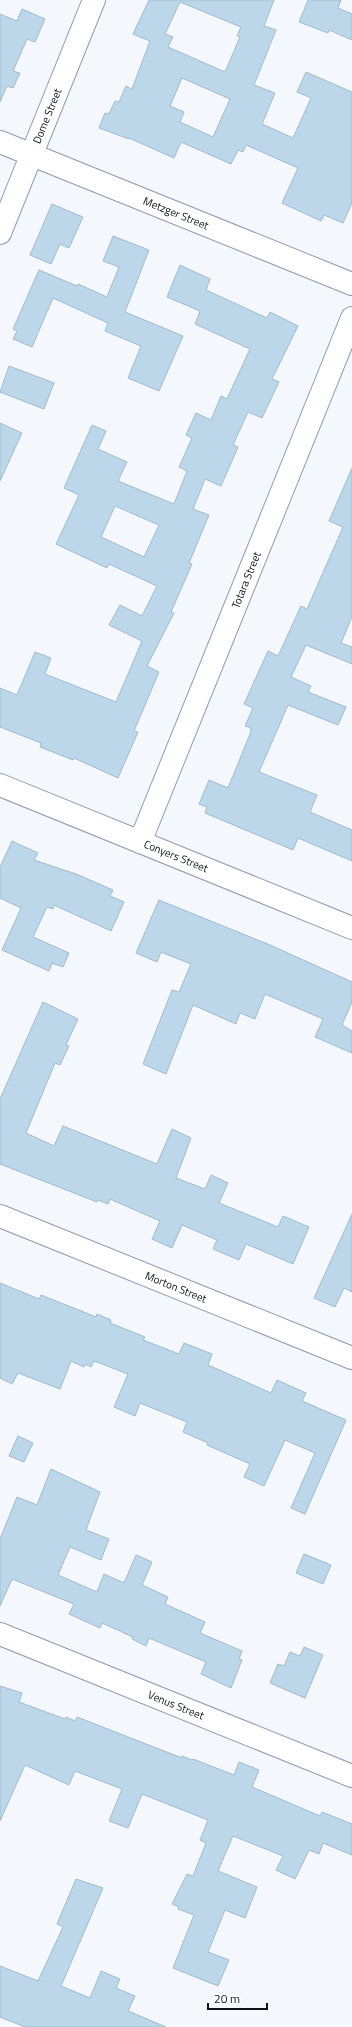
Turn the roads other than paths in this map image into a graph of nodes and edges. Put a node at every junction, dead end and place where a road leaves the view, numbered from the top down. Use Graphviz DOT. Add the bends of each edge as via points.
graph roads {
  1 [pos="94,0"];
  2 [pos="0,142"];
  3 [pos="31,154"];
  4 [pos="0,233"];
  5 [pos="352,284"];
  6 [pos="352,318"];
  7 [pos="0,785"];
  8 [pos="140,842"];
  9 [pos="352,928"];
  10 [pos="0,1216"];
  11 [pos="352,1358"];
  12 [pos="0,1634"];
  13 [pos="352,1776"];
  1 -- 3 [label="street, Dome Street"];
  2 -- 3 [label="street, Metzger Street"];
  3 -- 4 [label="street, Dome Street"];
  3 -- 5 [label="street, Metzger Street"];
  6 -- 8 [label="street, Totara Street"];
  7 -- 8 [label="street, Conyers Street"];
  8 -- 9 [label="street, Conyers Street"];
  10 -- 11 [label="street, Morton Street"];
  12 -- 13 [label="street, Venus Street"];
}
